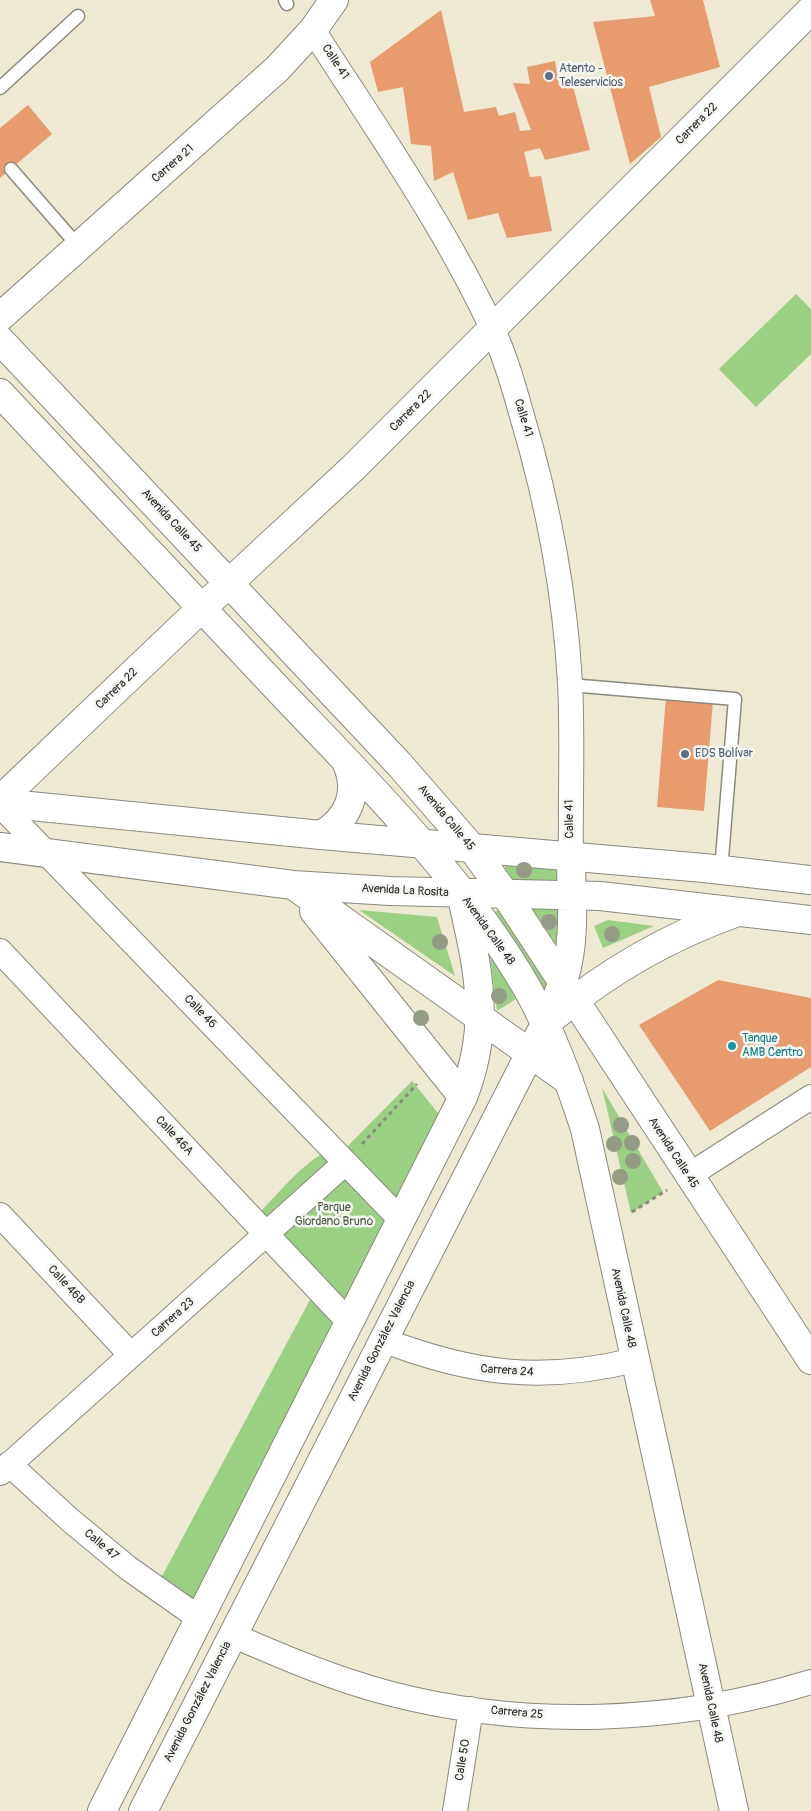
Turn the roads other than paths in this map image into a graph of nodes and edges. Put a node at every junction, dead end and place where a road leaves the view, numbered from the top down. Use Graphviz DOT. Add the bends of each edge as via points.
graph roads {
  1 [pos="334,0"];
  2 [pos="807,10"];
  3 [pos="78,16"];
  4 [pos="313,30"];
  5 [pos="0,88"];
  6 [pos="11,169"];
  7 [pos="79,247"];
  8 [pos="0,316"];
  9 [pos="493,329"];
  10 [pos="0,340"];
  11 [pos="0,393"];
  12 [pos="229,583"];
  13 [pos="202,608"];
  14 [pos="570,685"];
  15 [pos="346,761"];
  16 [pos="0,803"];
  17 [pos="321,835"];
  18 [pos="421,844"];
  19 [pos="0,847"];
  20 [pos="472,848"];
  21 [pos="46,853"];
  22 [pos="571,857"];
  23 [pos="721,870"];
  24 [pos="807,878"];
  25 [pos="293,885"];
  26 [pos="461,894"];
  27 [pos="505,894"];
  28 [pos="571,896"];
  29 [pos="741,911"];
  30 [pos="811,920"];
  31 [pos="0,951"];
  32 [pos="568,993"];
  33 [pos="481,1020"];
  34 [pos="545,1024"];
  35 [pos="529,1054"];
  36 [pos="569,1080"];
  37 [pos="811,1097"];
  38 [pos="463,1098"];
  39 [pos="345,1163"];
  40 [pos="688,1176"];
  41 [pos="0,1215"];
  42 [pos="400,1219"];
  43 [pos="266,1234"];
  44 [pos="348,1321"];
  45 [pos="383,1340"];
  46 [pos="131,1355"];
  47 [pos="635,1360"];
  48 [pos="811,1360"];
  49 [pos="5,1468"];
  50 [pos="199,1618"];
  51 [pos="232,1636"];
  52 [pos="811,1682"];
  53 [pos="711,1706"];
  54 [pos="471,1709"];
  55 [pos="102,1811"];
  56 [pos="143,1811"];
  57 [pos="455,1811"];
  58 [pos="734,1811"];
  1 -- 4 [label="main road, Carrera 21"];
  2 -- 9 [label="main road, Carrera 22"];
  3 -- 5 [label="lane"];
  4 -- 7 [label="main road, Carrera 21" via="237,108"];
  4 -- 9 [label="street, Calle 41" via="375,123 445,240"];
  6 -- 7 [label="lane"];
  7 -- 8 [label="main road, Carrera 21"];
  9 -- 12 [label="main road, Carrera 22" via="353,468"];
  9 -- 14 [label="street, Calle 41" via="531,445 545,504 565,624"];
  10 -- 12 [label="main road, Avenida Calle 45"];
  11 -- 13 [label="main road"];
  12 -- 13 [label="main road, Carrera 22"];
  12 -- 20 [label="main road, Avenida Calle 45" via="399,764"];
  13 -- 15 [label="main road"];
  13 -- 16 [label="main road, Carrera 22"];
  14 -- 22 [label="street, Calle 41"];
  14 -- 23 [label="lane" via="734,699"];
  15 -- 17 [label="main road" via="353,782 350,804 339,822"];
  15 -- 18 [label="main road"];
  16 -- 17 [label="main road"];
  16 -- 21 [label="street, Calle 46"];
  17 -- 18 [label="main road"];
  18 -- 20 [label="main road"];
  18 -- 26 [label="main road, Avenida Calle 48"];
  19 -- 21 [label="main road, Avenida La Rosita"];
  20 -- 22 [label="main road"];
  20 -- 27 [label="main road, Avenida Calle 45"];
  21 -- 25 [label="main road, Avenida La Rosita"];
  21 -- 39 [label="street, Calle 46"];
  22 -- 23 [label="main road"];
  22 -- 28 [label="main road"];
  23 -- 24 [label="main road"];
  25 -- 26 [label="main road, Avenida La Rosita"];
  25 -- 33 [label="main road"];
  25 -- 38 [label="main road"];
  26 -- 27 [label="main road, Avenida La Rosita"];
  26 -- 33 [label="main road" via="476,957"];
  26 -- 34 [label="main road, Avenida Calle 48" via="507,956"];
  27 -- 28 [label="main road, Avenida La Rosita"];
  27 -- 32 [label="main road, Avenida Calle 45"];
  28 -- 29 [label="main road, Avenida La Rosita"];
  28 -- 32 [label="main road"];
  29 -- 30 [label="main road, Avenida La Rosita"];
  29 -- 32 [label="main road" via="655,947"];
  31 -- 43 [label="street, Calle 46A"];
  32 -- 34 [label="main road"];
  32 -- 40 [label="main road, Avenida Calle 45"];
  33 -- 35 [label="main road"];
  33 -- 38 [label="main road" via="480,1041"];
  34 -- 35 [label="main road, Avenida González Valencia"];
  34 -- 36 [label="main road, Avenida Calle 48"];
  35 -- 36 [label="main road"];
  35 -- 45 [label="main road, Avenida González Valencia"];
  36 -- 47 [label="main road, Avenida Calle 48" via="584,1129"];
  37 -- 40 [label="street"];
  38 -- 42 [label="main road"];
  39 -- 42 [label="street, Calle 46"];
  39 -- 43 [label="street, Carrera 23"];
  40 -- 48 [label="main road, Avenida Calle 45"];
  41 -- 46 [label="street, Calle 46B"];
  42 -- 44 [label="main road"];
  43 -- 44 [label="street, Calle 46A"];
  43 -- 46 [label="street, Carrera 23"];
  44 -- 50 [label="main road"];
  45 -- 47 [label="street, Carrera 24" via="471,1368 516,1373 562,1373"];
  45 -- 51 [label="main road, Avenida González Valencia"];
  46 -- 49 [label="street, Carrera 23"];
  47 -- 53 [label="main road, Avenida Calle 48"];
  49 -- 50 [label="street, Calle 47" via="128,1568"];
  50 -- 55 [label="main road"];
  51 -- 54 [label="street, Carrera 25" via="309,1668 380,1690"];
  51 -- 56 [label="main road, Avenida González Valencia"];
  52 -- 53 [label="street, Carrera 25"];
  53 -- 54 [label="street, Carrera 25" via="576,1717"];
  53 -- 58 [label="main road, Avenida Calle 48"];
  54 -- 57 [label="street, Calle 50"];
}
